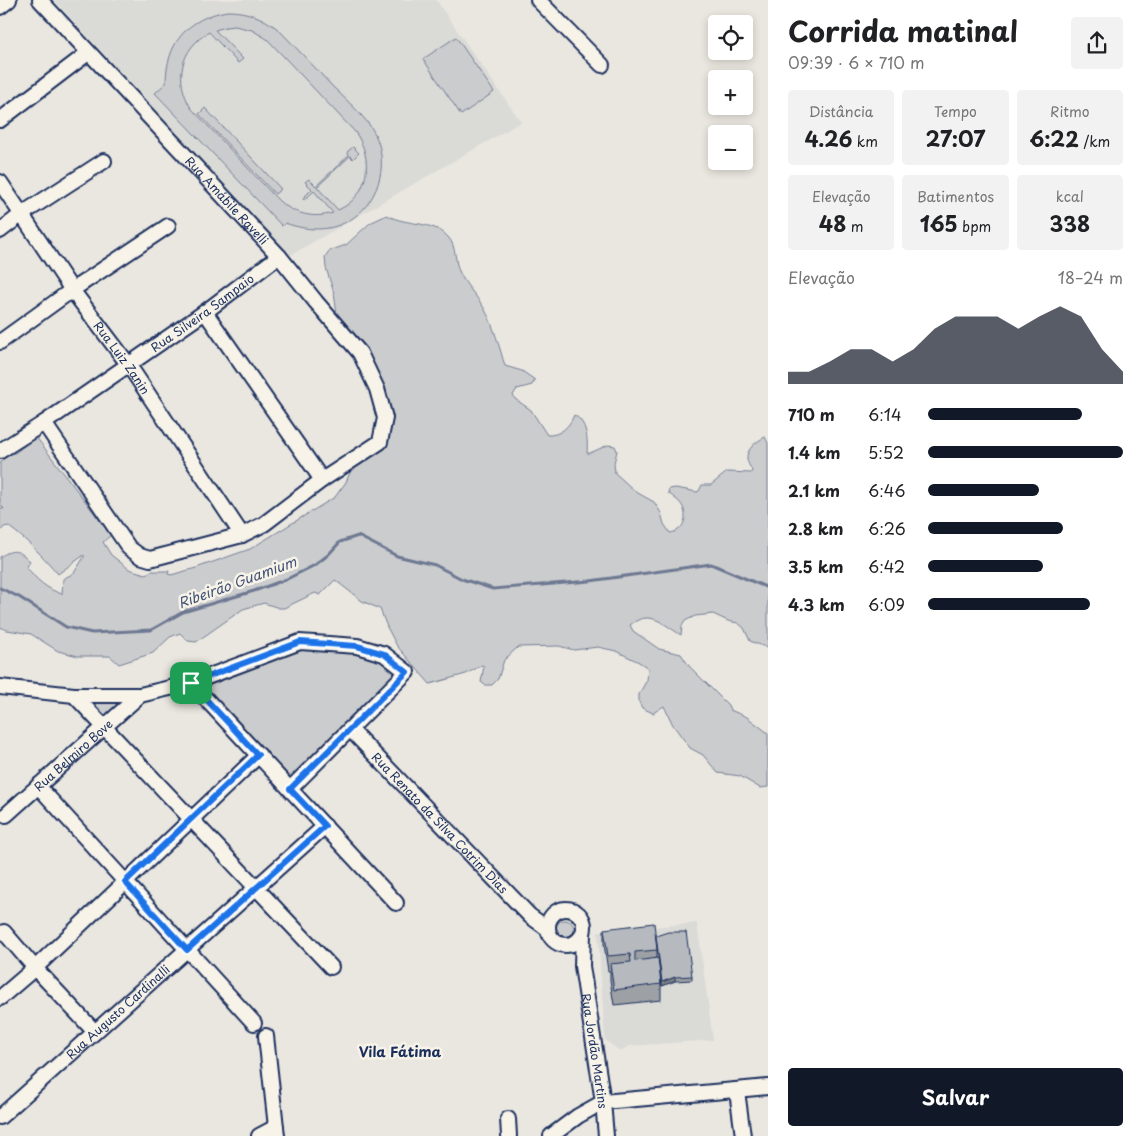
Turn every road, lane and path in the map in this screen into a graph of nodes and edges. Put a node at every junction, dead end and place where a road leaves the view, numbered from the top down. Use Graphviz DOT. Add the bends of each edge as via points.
graph roads {
  1 [pos="9,0"];
  2 [pos="40,0"];
  3 [pos="538,0"];
  4 [pos="0,7"];
  5 [pos="88,53"];
  6 [pos="602,66"];
  7 [pos="0,120"];
  8 [pos="104,161"];
  9 [pos="0,182"];
  10 [pos="22,214"];
  11 [pos="168,226"];
  12 [pos="0,231"];
  13 [pos="279,256"];
  14 [pos="72,290"];
  15 [pos="205,312"];
  16 [pos="0,342"];
  17 [pos="128,364"];
  18 [pos="44,423"];
  19 [pos="0,451"];
  20 [pos="322,480"];
  21 [pos="242,534"];
  22 [pos="191,683"];
  23 [pos="0,687"];
  24 [pos="74,695"];
  25 [pos="140,695"];
  26 [pos="104,727"];
  27 [pos="350,729"];
  28 [pos="258,755"];
  29 [pos="38,786"];
  30 [pos="290,789"];
  31 [pos="6,815"];
  32 [pos="192,820"];
  33 [pos="325,826"];
  34 [pos="125,882"];
  35 [pos="256,888"];
  36 [pos="396,903"];
  37 [pos="530,916"];
  38 [pos="552,916"];
  39 [pos="548,929"];
  40 [pos="4,932"];
  41 [pos="583,934"];
  42 [pos="561,945"];
  43 [pos="187,950"];
  44 [pos="582,966"];
  45 [pos="331,967"];
  46 [pos="35,968"];
  47 [pos="0,998"];
  48 [pos="254,1023"];
  49 [pos="95,1032"];
  50 [pos="266,1036"];
  51 [pos="768,1087"];
  52 [pos="737,1091"];
  53 [pos="603,1102"];
  54 [pos="0,1117"];
  55 [pos="508,1119"];
  56 [pos="277,1132"];
  57 [pos="259,1136"];
  58 [pos="509,1136"];
  59 [pos="551,1136"];
  60 [pos="606,1136"];
  61 [pos="743,1136"];
  1 -- 4 [label="street"];
  2 -- 5 [label="street, Rua Amábile Ravelli"];
  3 -- 6 [label="street"];
  5 -- 7 [label="street"];
  5 -- 13 [label="street, Rua Amábile Ravelli"];
  8 -- 10 [label="street"];
  9 -- 10 [label="street, Rua Luiz Zanin"];
  10 -- 12 [label="street"];
  10 -- 14 [label="street, Rua Luiz Zanin"];
  11 -- 14 [label="street"];
  13 -- 15 [label="street, Rua Silveira Sampaio"];
  13 -- 20 [label="street, Rua Amábile Ravelli" via="360,353 377,389 385,418 380,442"];
  14 -- 16 [label="street"];
  14 -- 17 [label="street, Rua Luiz Zanin"];
  15 -- 17 [label="street, Rua Silveira Sampaio"];
  15 -- 20 [label="street"];
  17 -- 18 [label="street, Rua Silveira Sampaio"];
  17 -- 21 [label="street, Rua Luiz Zanin"];
  18 -- 19 [label="street, Rua Silveira Sampaio"];
  18 -- 21 [label="street" via="129,548 140,556 150,559"];
  20 -- 21 [label="street" via="264,524"];
  22 -- 25 [label="street"];
  22 -- 27 [label="street" via="300,642 357,646 384,654 407,672"];
  22 -- 28 [label="street"];
  23 -- 24 [label="street"];
  24 -- 25 [label="street"];
  24 -- 26 [label="street"];
  25 -- 26 [label="street, Rua Belmiro Bove"];
  26 -- 29 [label="street, Rua Belmiro Bove"];
  26 -- 32 [label="street"];
  27 -- 30 [label="street"];
  27 -- 37 [label="street, Rua Renato da Silva Cotrim Dias"];
  28 -- 30 [label="street"];
  28 -- 32 [label="street"];
  29 -- 31 [label="street, Rua Belmiro Bove"];
  29 -- 34 [label="street"];
  30 -- 33 [label="street"];
  32 -- 34 [label="street"];
  32 -- 35 [label="street"];
  33 -- 35 [label="street, Rua Augusto Cardinalli"];
  33 -- 36 [label="street"];
  34 -- 43 [label="street"];
  34 -- 46 [label="street"];
  35 -- 43 [label="street, Rua Augusto Cardinalli"];
  35 -- 45 [label="street"];
  37 -- 38 [label="street"];
  37 -- 39 [label="street, Rua Renato da Silva Cotrim Dias"];
  38 -- 39 [label="street"];
  38 -- 41 [label="street" via="565,909 576,912 583,922"];
  39 -- 42 [label="street" via="552,939"];
  40 -- 46 [label="street"];
  41 -- 42 [label="street" via="572,944"];
  41 -- 44 [label="street, Rua Jordão Martins"];
  42 -- 44 [label="street"];
  43 -- 48 [label="street"];
  43 -- 49 [label="street, Rua Augusto Cardinalli"];
  44 -- 53 [label="street, Rua Jordão Martins"];
  46 -- 47 [label="street"];
  46 -- 49 [label="street"];
  49 -- 54 [label="street, Rua Augusto Cardinalli"];
  50 -- 56 [label="street"];
  51 -- 52 [label="street"];
  52 -- 53 [label="street"];
  52 -- 61 [label="street"];
  53 -- 59 [label="street"];
  53 -- 60 [label="street, Rua Jordão Martins"];
  55 -- 58 [label="street"];
  56 -- 57 [label="street"];
}
